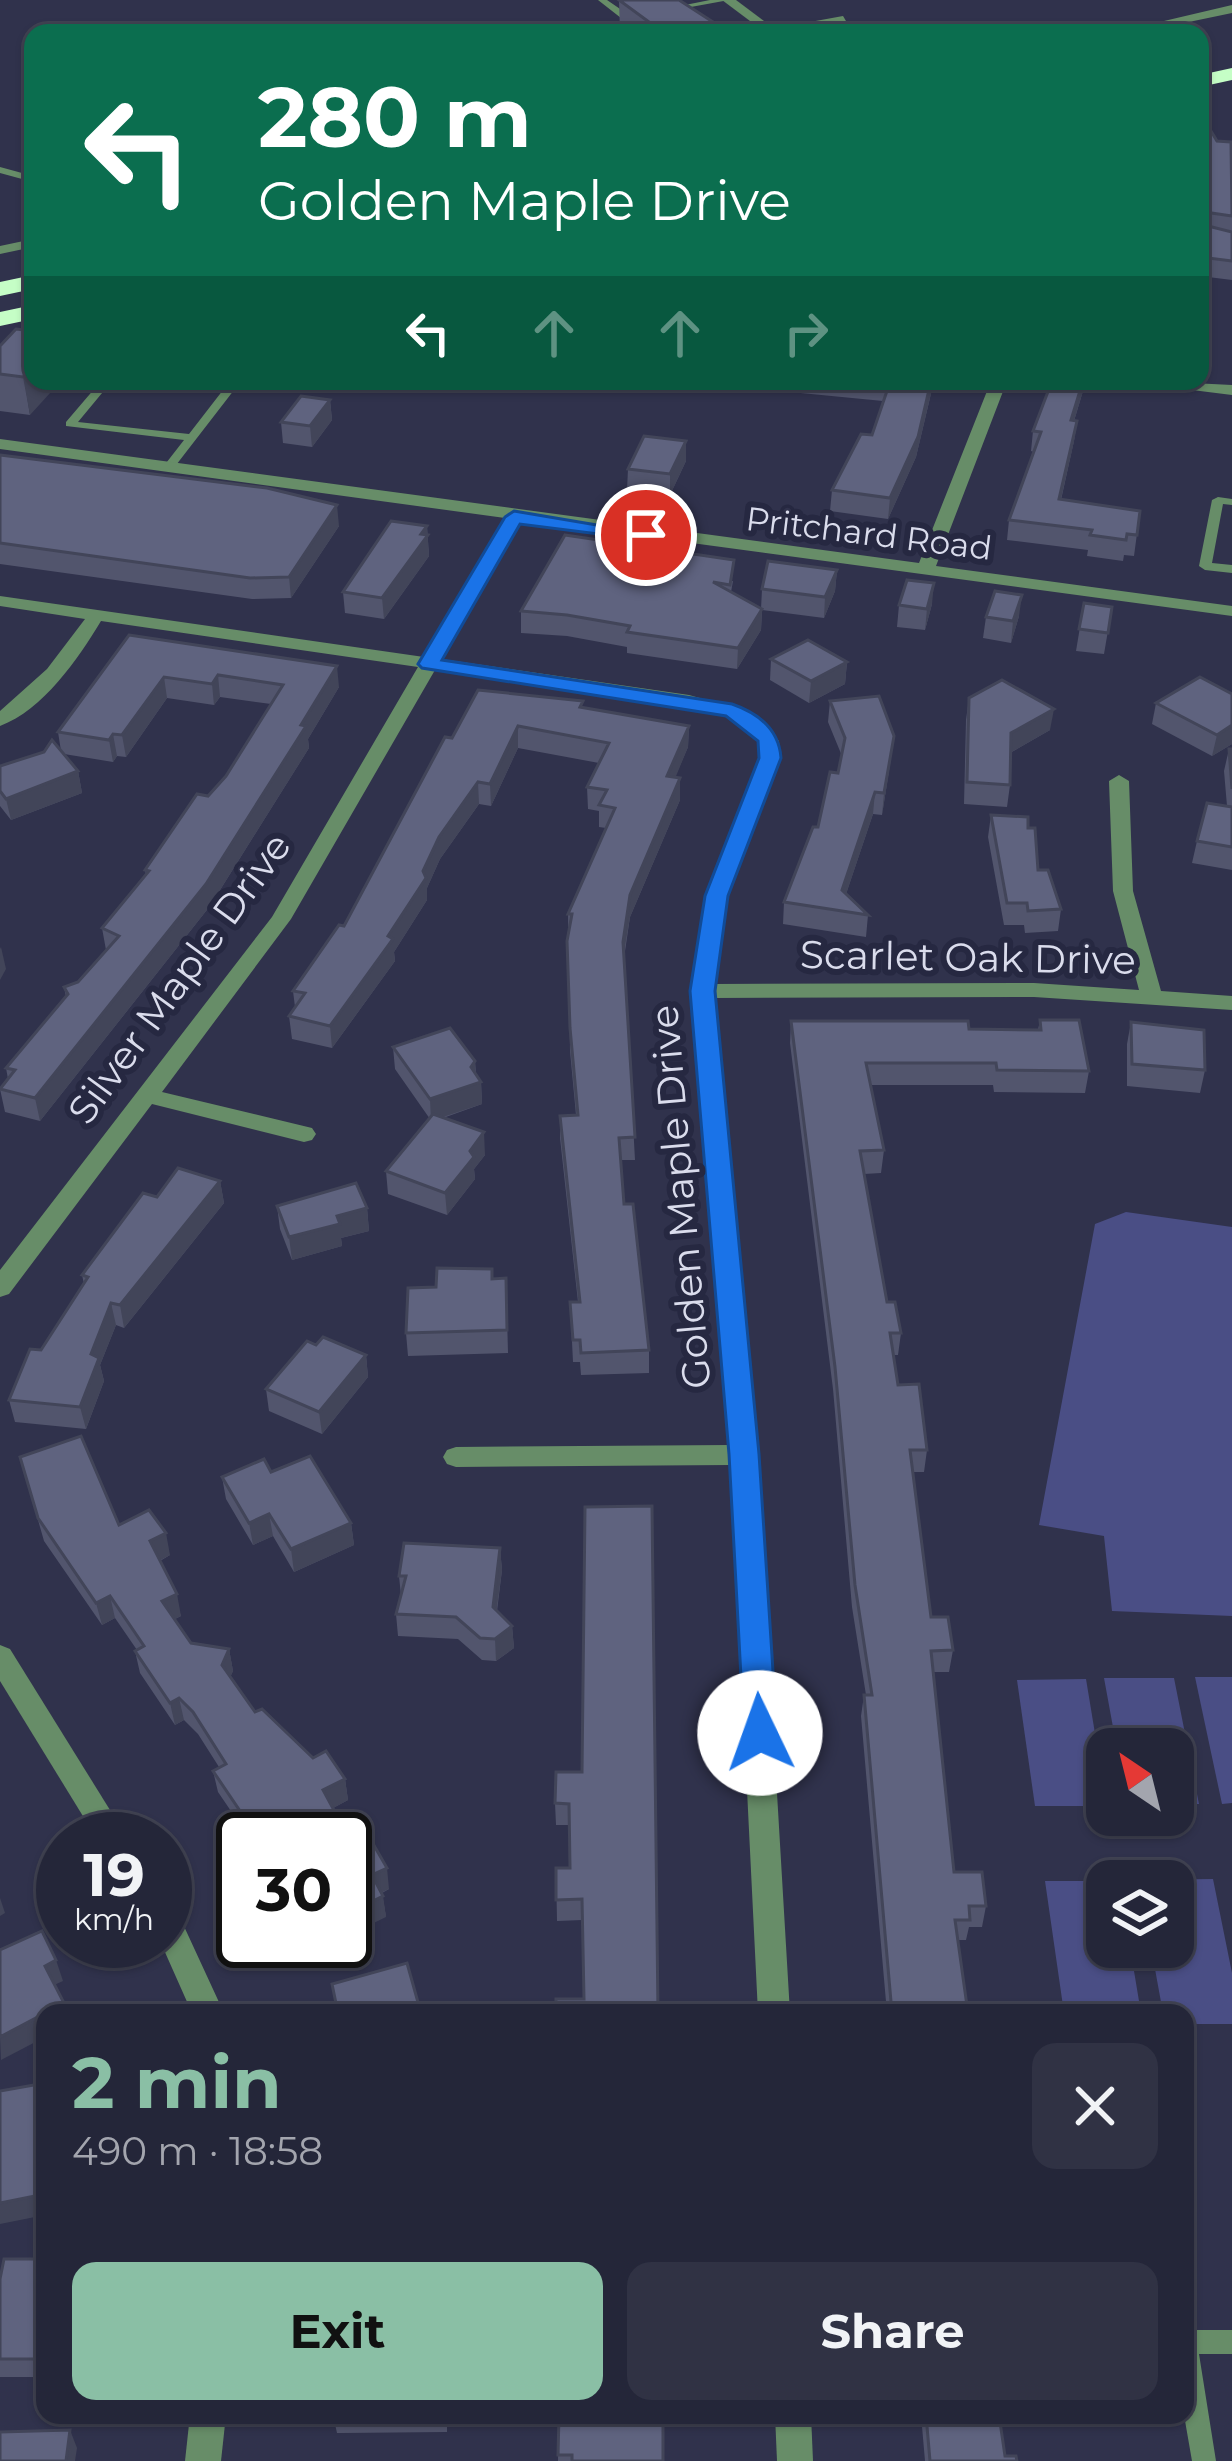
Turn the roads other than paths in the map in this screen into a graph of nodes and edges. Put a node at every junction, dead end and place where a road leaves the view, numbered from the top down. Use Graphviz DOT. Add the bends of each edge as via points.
graph roads {
  1 [pos="602,0"];
  2 [pos="668,0"];
  3 [pos="727,0"];
  4 [pos="680,7"];
  5 [pos="1232,9"];
  6 [pos="843,19"];
  7 [pos="698,20"];
  8 [pos="761,24"];
  9 [pos="816,24"];
  10 [pos="1161,24"];
  11 [pos="99,390"];
  12 [pos="229,390"];
  13 [pos="995,390"];
  14 [pos="192,438"];
  15 [pos="0,444"];
  16 [pos="169,466"];
  17 [pos="1232,502"];
  18 [pos="514,517"];
  19 [pos="1232,569"];
  20 [pos="925,570"];
  21 [pos="0,601"];
  22 [pos="1232,611"];
  23 [pos="96,615"];
  24 [pos="429,664"];
  25 [pos="0,720"];
  26 [pos="1119,781"];
  27 [pos="702,991"];
  28 [pos="1151,994"];
  29 [pos="1232,1003"];
  30 [pos="149,1096"];
  31 [pos="304,1134"];
  32 [pos="0,1288"];
  33 [pos="744,1454"];
  34 [pos="456,1457"];
  35 [pos="0,1657"];
  36 [pos="95,1812"];
  37 [pos="187,1968"];
  38 [pos="204,2004"];
  39 [pos="774,2004"];
  40 [pos="1194,2342"];
  41 [pos="1232,2342"];
  42 [pos="1194,2395"];
  43 [pos="207,2424"];
  44 [pos="793,2424"];
  45 [pos="203,2461"];
  46 [pos="795,2461"];
  47 [pos="1204,2461"];
  1 -- 4 [label="lane" via="624,16"];
  2 -- 4 [label="lane"];
  3 -- 4 [label="lane"];
  3 -- 8 [label="street"];
  4 -- 7 [label="lane"];
  5 -- 10 [label="street"];
  6 -- 9 [label="lane"];
  11 -- 14 [label="lane" via="70,424"];
  12 -- 14 [label="lane"];
  13 -- 20 [label="street"];
  14 -- 16 [label="lane"];
  15 -- 16 [label="street, Pritchard Road"];
  16 -- 18 [label="street, Pritchard Road"];
  17 -- 19 [label="lane" via="1218,500 1204,566"];
  18 -- 20 [label="street, Pritchard Road"];
  18 -- 24 [label="street, Silver Maple Drive"];
  20 -- 22 [label="street, Pritchard Road"];
  21 -- 23 [label="street, Golden Maple Drive"];
  23 -- 24 [label="street, Golden Maple Drive"];
  23 -- 25 [label="street" via="58,669"];
  24 -- 27 [label="street, Golden Maple Drive" via="689,701 732,710 758,726 770,758 716,896"];
  24 -- 30 [label="street, Silver Maple Drive" via="281,919"];
  26 -- 28 [label="street" via="1123,891"];
  27 -- 28 [label="street, Scarlet Oak Drive"];
  27 -- 33 [label="street, Golden Maple Drive"];
  28 -- 29 [label="street, Scarlet Oak Drive"];
  30 -- 31 [label="street"];
  30 -- 32 [label="street, Silver Maple Drive"];
  33 -- 34 [label="street"];
  33 -- 39 [label="street, Golden Maple Drive"];
  35 -- 36 [label="street"];
  37 -- 38 [label="street"];
  40 -- 41 [label="lane"];
  42 -- 47 [label="lane"];
  43 -- 45 [label="street"];
  44 -- 46 [label="street"];
}
